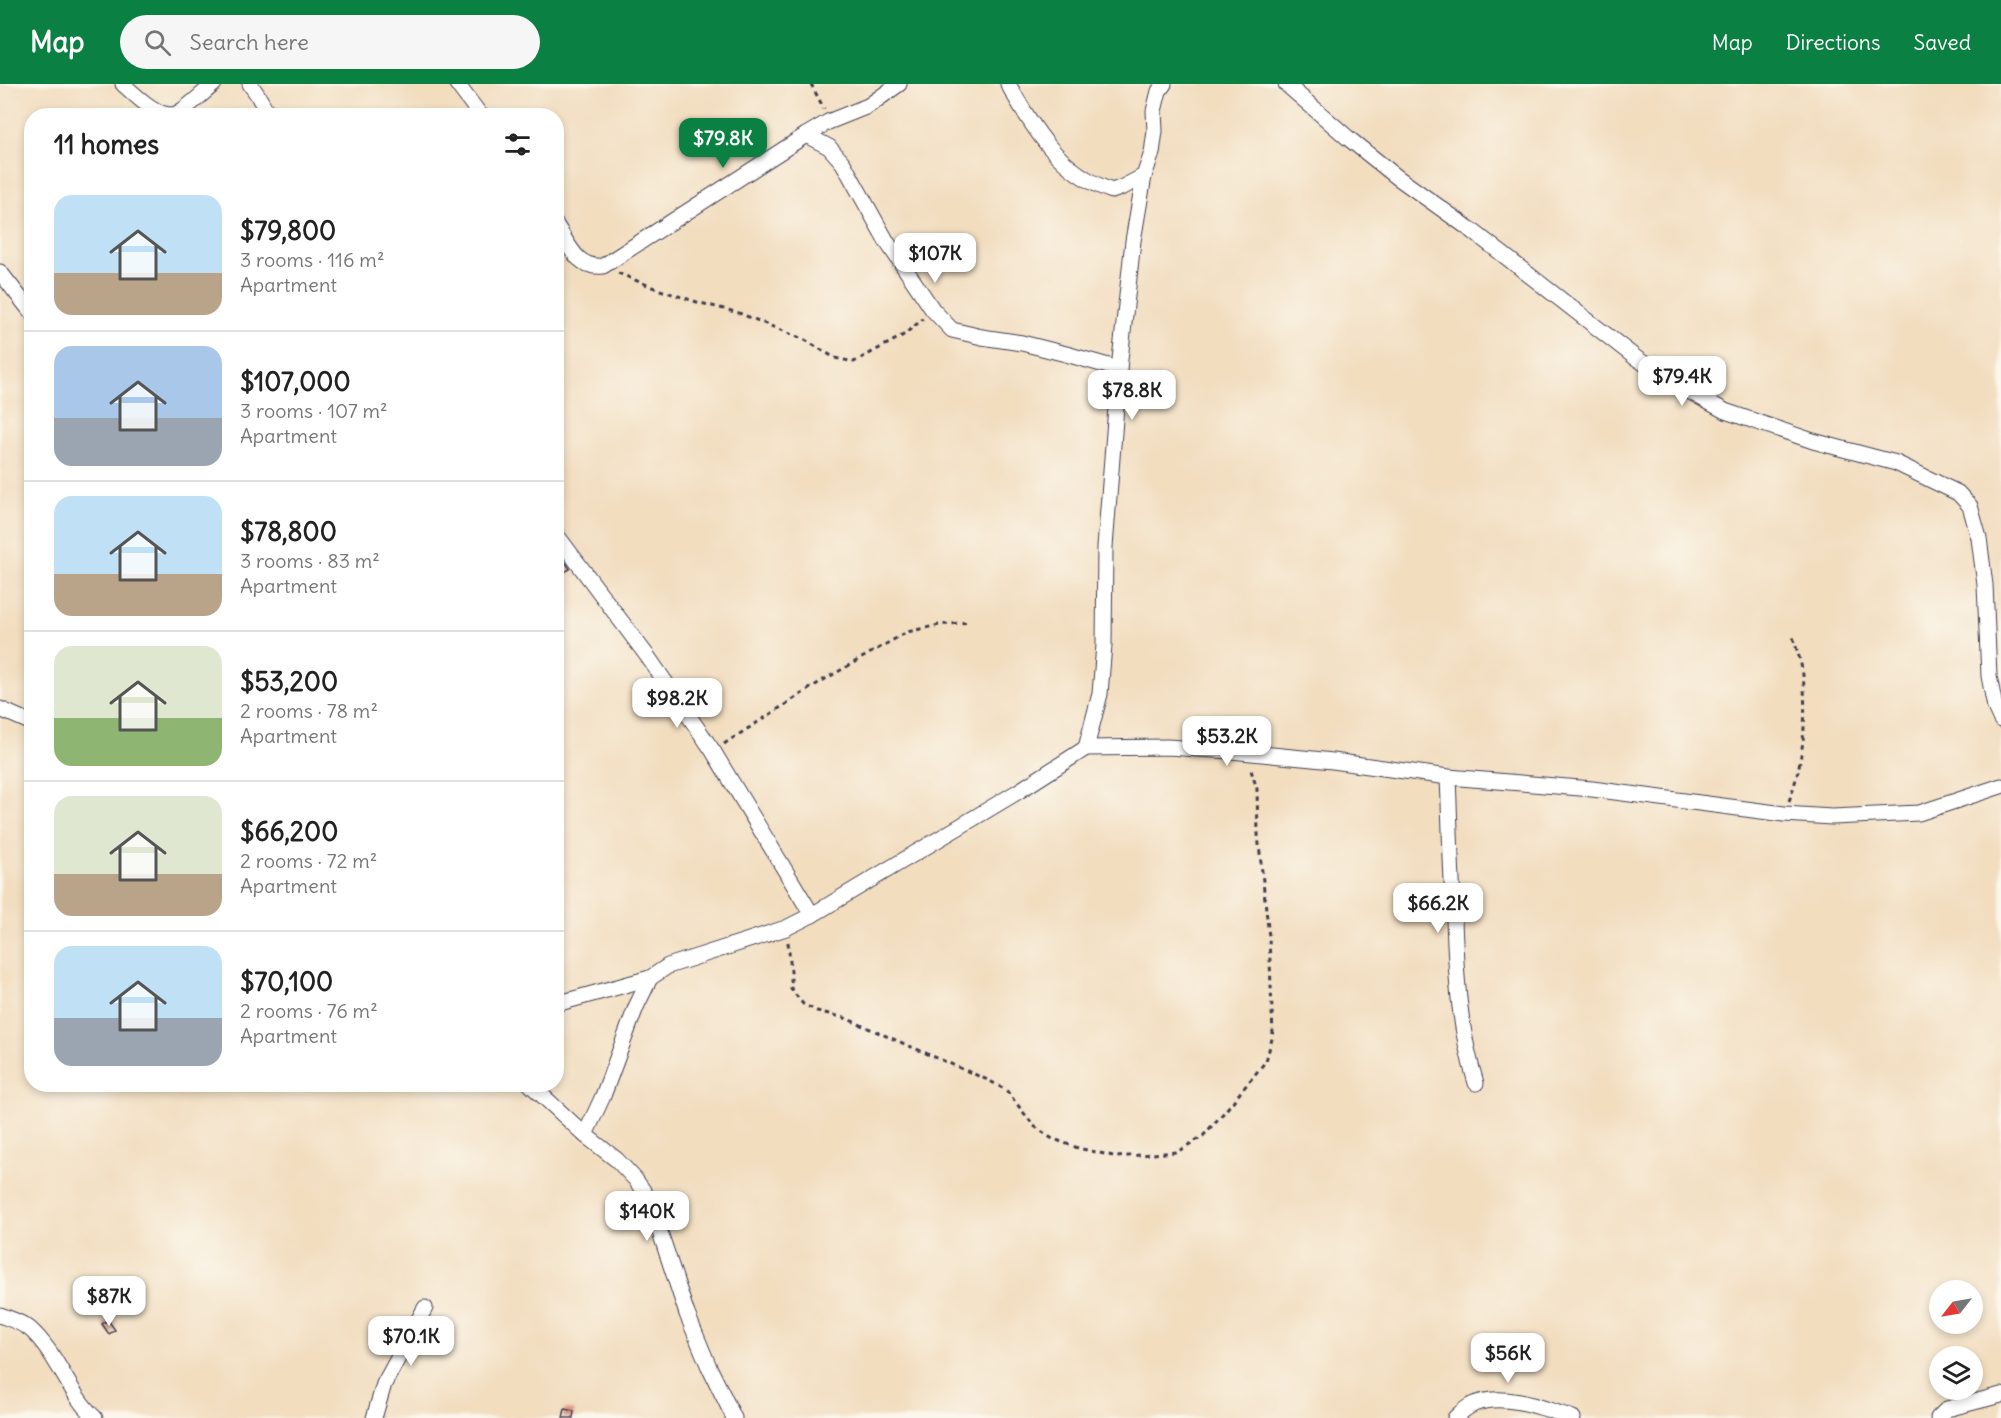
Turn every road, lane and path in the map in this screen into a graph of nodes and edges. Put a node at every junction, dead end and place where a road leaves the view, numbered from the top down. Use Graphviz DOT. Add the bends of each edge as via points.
graph roads {
  1 [pos="123,84"];
  2 [pos="214,84"];
  3 [pos="250,84"];
  4 [pos="457,84"];
  5 [pos="811,84"];
  6 [pos="899,84"];
  7 [pos="1008,84"];
  8 [pos="1164,84"];
  9 [pos="1286,84"];
  10 [pos="153,108"];
  11 [pos="183,108"];
  12 [pos="264,108"];
  13 [pos="474,108"];
  14 [pos="828,122"];
  15 [pos="806,135"];
  16 [pos="1144,176"];
  17 [pos="564,237"];
  18 [pos="603,266"];
  19 [pos="0,272"];
  20 [pos="24,303"];
  21 [pos="933,310"];
  22 [pos="1119,369"];
  23 [pos="564,545"];
  24 [pos="970,622"];
  25 [pos="1792,634"];
  26 [pos="0,709"];
  27 [pos="24,720"];
  28 [pos="2001,720"];
  29 [pos="1086,748"];
  30 [pos="713,751"];
  31 [pos="1246,753"];
  32 [pos="1448,777"];
  33 [pos="2001,786"];
  34 [pos="1784,814"];
  35 [pos="812,915"];
  36 [pos="786,928"];
  37 [pos="650,978"];
  38 [pos="564,1002"];
  39 [pos="1476,1083"];
  40 [pos="539,1092"];
  41 [pos="585,1135"];
  42 [pos="425,1308"];
  43 [pos="0,1315"];
  44 [pos="2001,1395"];
  45 [pos="95,1418"];
  46 [pos="374,1418"];
  47 [pos="734,1418"];
  48 [pos="1455,1418"];
  49 [pos="1573,1418"];
  50 [pos="1938,1418"];
  1 -- 10 [label="street"];
  2 -- 11 [label="street"];
  3 -- 12 [label="street"];
  4 -- 13 [label="street"];
  5 -- 14 [label="path"];
  6 -- 14 [label="street" via="868,105"];
  7 -- 16 [label="street" via="1049,148 1081,177 1112,191"];
  8 -- 16 [label="street" via="1154,111 1152,153"];
  9 -- 28 [label="street" via="1397,177 1674,383 1725,411 1813,441 1896,463 1958,493 1970,506 1979,538 1989,676"];
  14 -- 15 [label="street"];
  15 -- 18 [label="street"];
  15 -- 21 [label="street" via="829,147 843,163 887,242"];
  16 -- 22 [label="street"];
  17 -- 18 [label="street" via="582,263"];
  18 -- 21 [label="path" via="657,289 739,313 805,340 835,358 854,362 902,336"];
  19 -- 20 [label="street"];
  21 -- 22 [label="street" via="952,330 1022,343"];
  22 -- 29 [label="street" via="1105,547 1100,694"];
  23 -- 30 [label="street"];
  24 -- 30 [label="path" via="907,632"];
  25 -- 34 [label="path" via="1802,673 1805,711 1802,756"];
  26 -- 27 [label="street"];
  29 -- 31 [label="street" via="1167,747"];
  29 -- 35 [label="street"];
  30 -- 35 [label="street"];
  31 -- 32 [label="street"];
  31 -- 36 [label="path" via="1257,789 1273,1035 1266,1061 1203,1136 1177,1152 1117,1156 1051,1138 1034,1126 1006,1090 990,1081 802,1004 791,989"];
  32 -- 34 [label="street" via="1592,789"];
  32 -- 39 [label="street" via="1455,973 1467,1055"];
  33 -- 34 [label="street" via="1919,813 1832,817"];
  35 -- 36 [label="street"];
  36 -- 37 [label="street" via="668,966"];
  37 -- 38 [label="street"];
  37 -- 41 [label="street"];
  40 -- 41 [label="street"];
  41 -- 47 [label="street" via="617,1160 649,1199 687,1314"];
  42 -- 46 [label="street" via="384,1384"];
  43 -- 45 [label="street" via="30,1330"];
  44 -- 50 [label="street" via="1947,1409"];
  48 -- 49 [label="street" via="1471,1405 1505,1400"];
}
